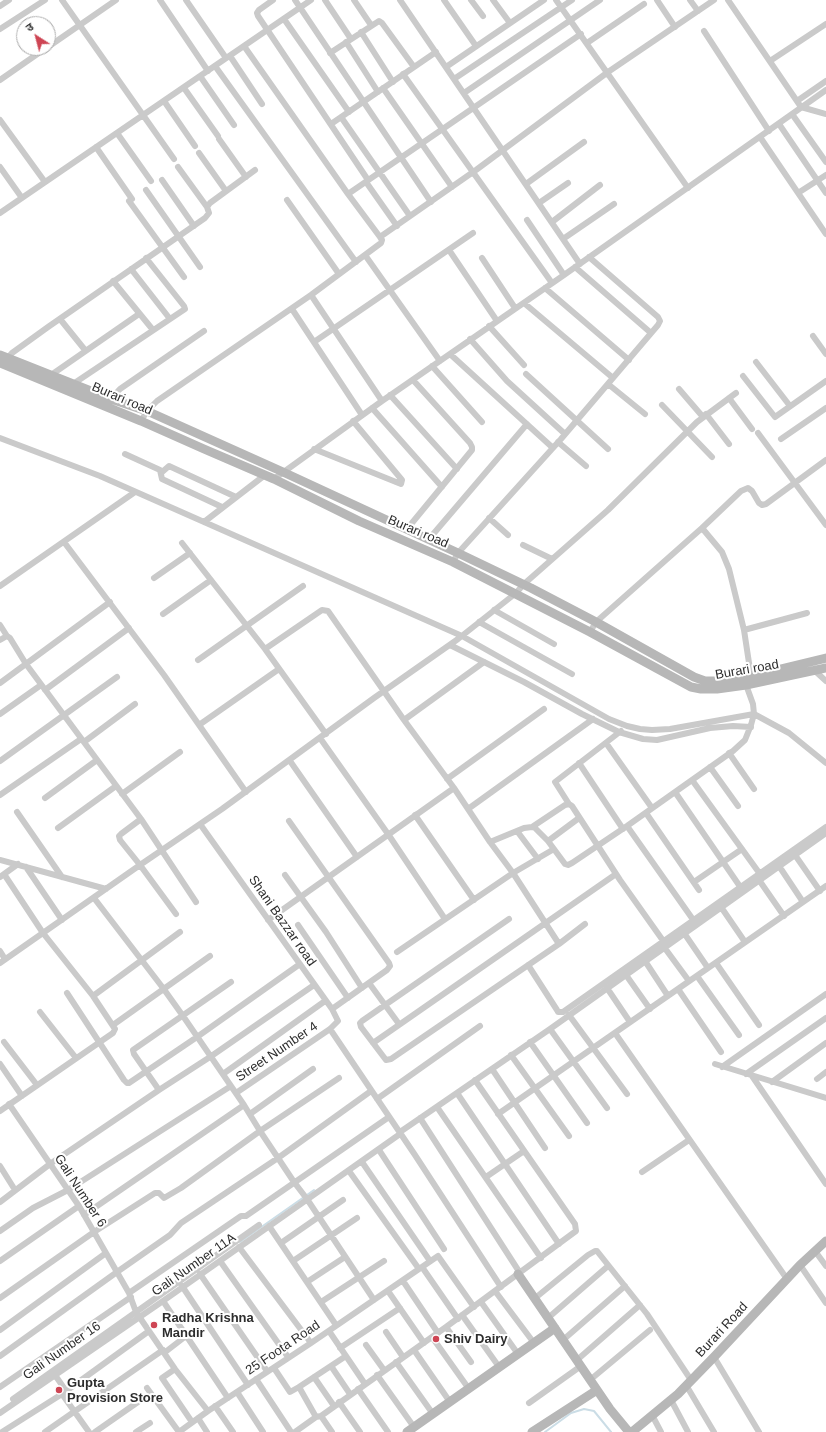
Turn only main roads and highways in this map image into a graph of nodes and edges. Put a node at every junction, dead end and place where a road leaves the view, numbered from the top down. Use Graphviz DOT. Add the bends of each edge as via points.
graph roads {
  1 [pos="3,360"];
  2 [pos="108,402"];
  3 [pos="826,658"];
  4 [pos="826,668"];
  5 [pos="747,680"];
  6 [pos="826,1241"];
  7 [pos="519,1274"];
  8 [pos="555,1328"];
  9 [pos="597,1390"];
  10 [pos="410,1430"];
  11 [pos="633,1431"];
  12 [pos="532,1432"];
  1 -- 2 [label="main road, Burari road"];
  1 -- 2 [label="main road, Burari road" via="51,375"];
  2 -- 5 [label="main road, Burari road" via="147,411 429,539 524,584 694,678 716,681"];
  2 -- 5 [label="main road, Burari road" via="141,421 453,562 590,632 691,688 717,689"];
  3 -- 5 [label="main road, Burari road"];
  4 -- 5 [label="main road, Burari road"];
  6 -- 11 [label="main road, Burari Road" via="800,1265 689,1383"];
  7 -- 8 [label="main road"];
  8 -- 9 [label="main road"];
  8 -- 10 [label="main road"];
  9 -- 11 [label="main road"];
  9 -- 12 [label="main road"];
}
